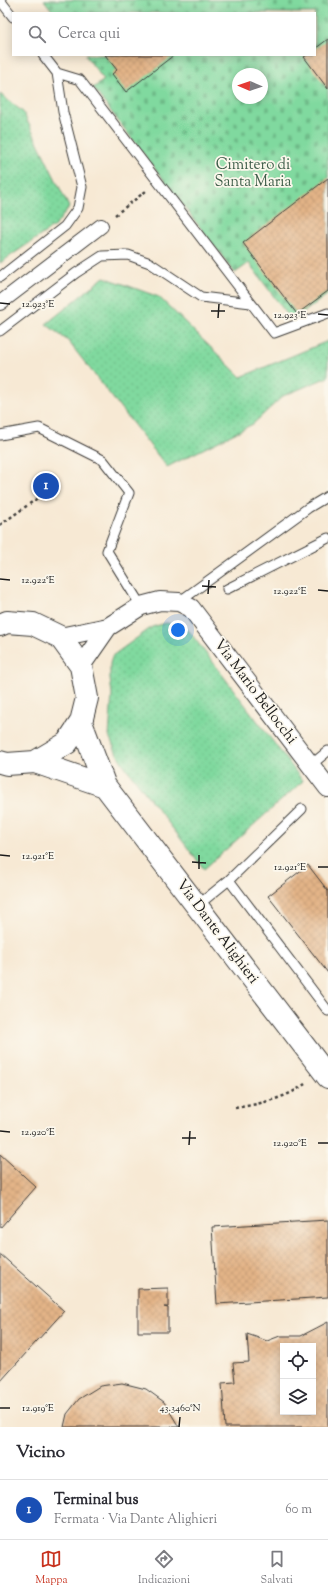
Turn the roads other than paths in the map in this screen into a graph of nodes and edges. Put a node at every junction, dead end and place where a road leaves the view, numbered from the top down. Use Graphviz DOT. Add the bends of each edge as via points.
graph roads {
  1 [pos="0,0"];
  2 [pos="12,16"];
  3 [pos="44,56"];
  4 [pos="57,73"];
  5 [pos="101,226"];
  6 [pos="0,277"];
  7 [pos="0,304"];
  8 [pos="252,304"];
  9 [pos="328,313"];
  10 [pos="0,331"];
  11 [pos="0,435"];
  12 [pos="328,496"];
  13 [pos="328,538"];
  14 [pos="227,589"];
  15 [pos="179,602"];
  16 [pos="141,606"];
  17 [pos="2,621"];
  18 [pos="108,627"];
  19 [pos="60,638"];
  20 [pos="81,666"];
  21 [pos="81,722"];
  22 [pos="328,751"];
  23 [pos="0,762"];
  24 [pos="35,762"];
  25 [pos="311,765"];
  26 [pos="105,786"];
  27 [pos="328,788"];
  28 [pos="302,809"];
  29 [pos="230,880"];
  30 [pos="197,906"];
  31 [pos="328,1011"];
  32 [pos="328,1077"];
  1 -- 2 [label="lane"];
  3 -- 4 [label="lane"];
  4 -- 6 [label="lane" via="63,112 82,187 78,208 65,226"];
  4 -- 8 [label="lane" via="80,80"];
  5 -- 7 [label="street"];
  8 -- 9 [label="lane" via="274,333"];
  8 -- 10 [label="lane" via="201,297 150,263 128,255 102,256"];
  11 -- 16 [label="lane" via="40,428 103,460 129,493 107,551"];
  12 -- 15 [label="lane"];
  13 -- 14 [label="lane"];
  15 -- 16 [label="street" via="160,601"];
  15 -- 25 [label="street, Via Mario Bellocchi" via="191,608"];
  16 -- 18 [label="street"];
  17 -- 19 [label="main road" via="33,624"];
  18 -- 19 [label="street"];
  18 -- 20 [label="street"];
  19 -- 20 [label="main road"];
  20 -- 21 [label="main road" via="87,698"];
  21 -- 24 [label="main road" via="67,743"];
  21 -- 26 [label="main road, Via Dante Alighieri"];
  22 -- 25 [label="lane"];
  23 -- 24 [label="main road"];
  24 -- 26 [label="main road"];
  25 -- 27 [label="street, Via Mario Bellocchi"];
  26 -- 30 [label="main road, Via Dante Alighieri"];
  28 -- 29 [label="lane"];
  29 -- 30 [label="lane"];
  29 -- 31 [label="lane"];
  30 -- 32 [label="main road, Via Dante Alighieri"];
}
